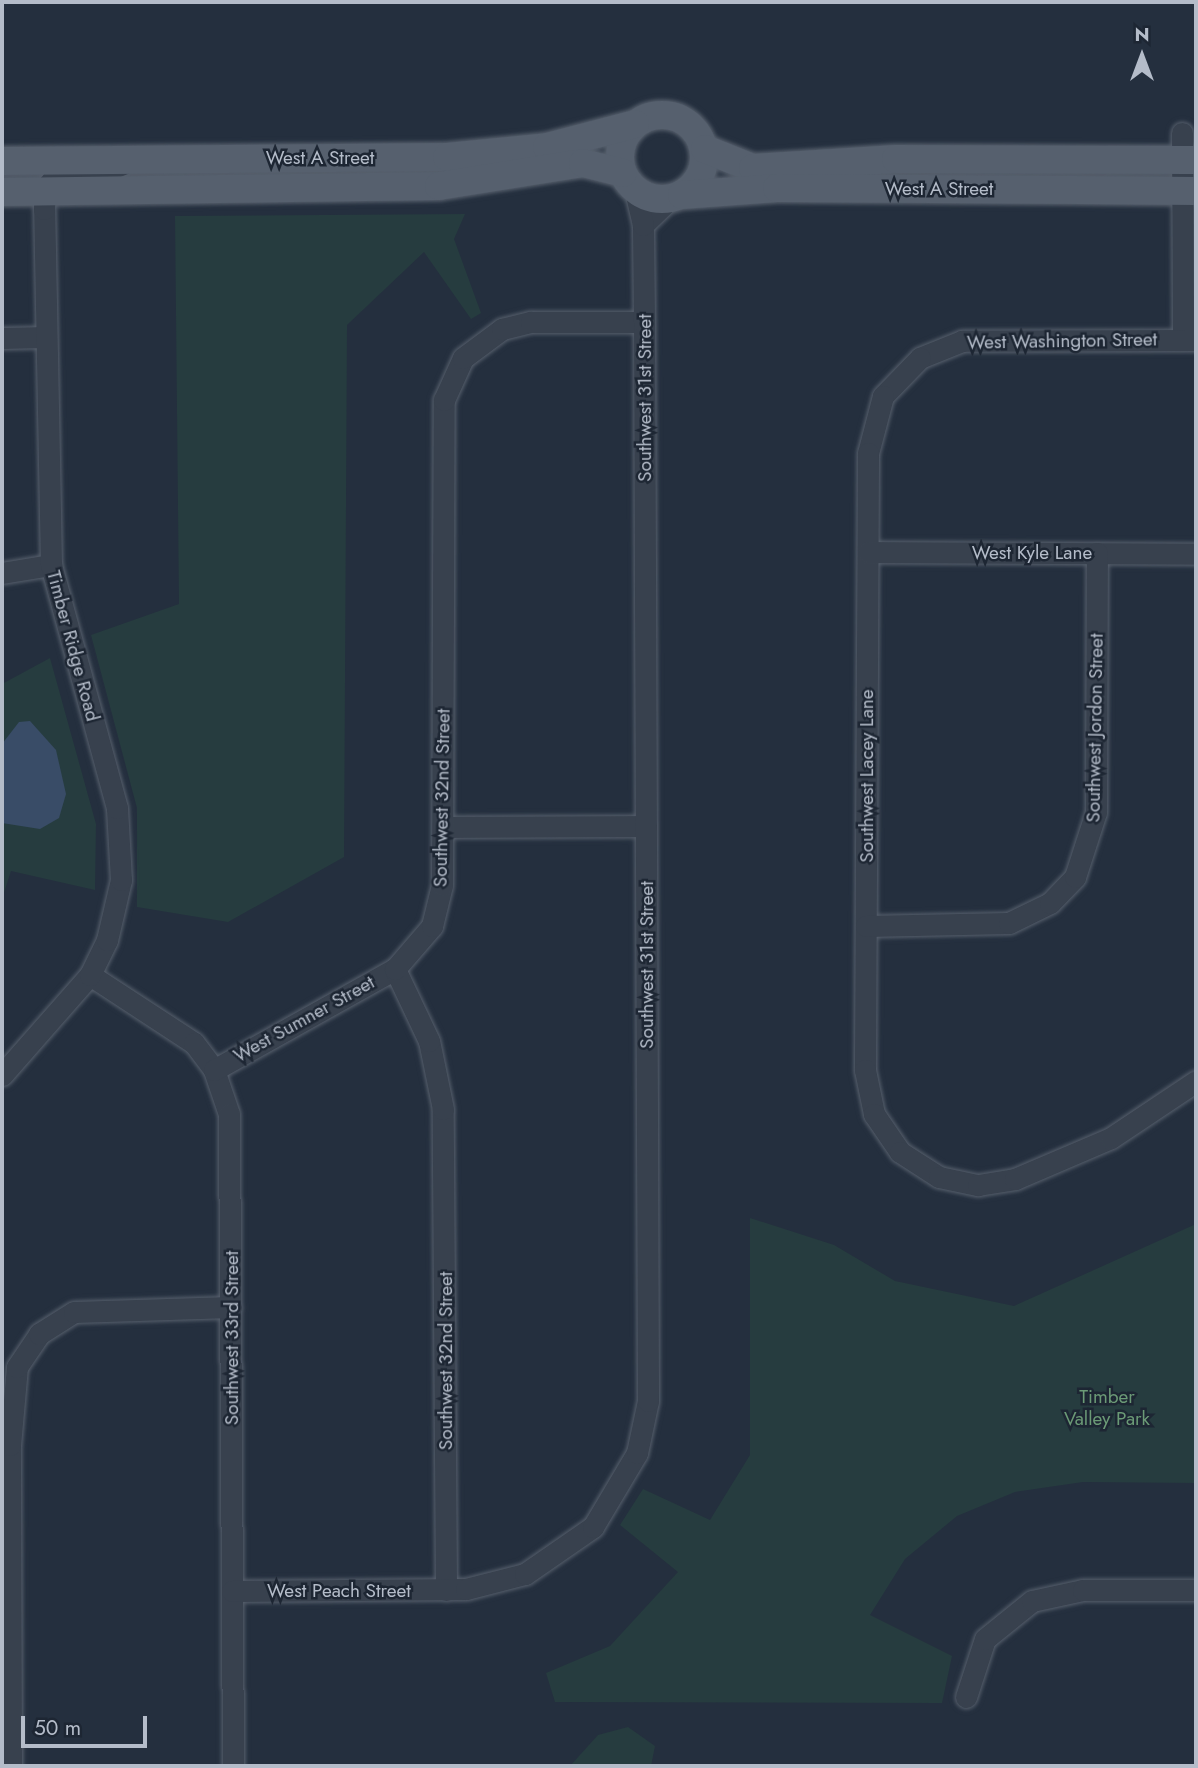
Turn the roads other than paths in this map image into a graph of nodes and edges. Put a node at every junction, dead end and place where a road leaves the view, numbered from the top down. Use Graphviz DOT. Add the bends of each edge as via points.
graph roads {
  1 [pos="635,124"];
  2 [pos="705,149"];
  3 [pos="1187,151"];
  4 [pos="135,159"];
  5 [pos="2,161"];
  6 [pos="629,181"];
  7 [pos="1189,191"];
  8 [pos="2,192"];
  9 [pos="44,192"];
  10 [pos="676,197"];
  11 [pos="643,225"];
  12 [pos="645,322"];
  13 [pos="46,337"];
  14 [pos="2,338"];
  15 [pos="1190,340"];
  16 [pos="897,378"];
  17 [pos="868,552"];
  18 [pos="1097,553"];
  19 [pos="1196,554"];
  20 [pos="51,565"];
  21 [pos="2,573"];
  22 [pos="444,827"];
  23 [pos="646,827"];
  24 [pos="866,926"];
  25 [pos="395,969"];
  26 [pos="90,975"];
  27 [pos="214,1070"];
  28 [pos="2,1075"];
  29 [pos="1196,1081"];
  30 [pos="232,1307"];
  31 [pos="6,1502"];
  32 [pos="446,1590"];
  33 [pos="1196,1590"];
  34 [pos="232,1591"];
  35 [pos="966,1697"];
  36 [pos="11,1766"];
  37 [pos="233,1766"];
  1 -- 2 [label="main road" via="648,116 677,116 699,135"];
  1 -- 4 [label="main road, West A Street" via="490,155"];
  1 -- 6 [label="main road" via="621,146"];
  2 -- 3 [label="main road, West A Street" via="753,168"];
  2 -- 10 [label="main road" via="701,176"];
  3 -- 7 [label="street"];
  4 -- 5 [label="main road, West A Street"];
  4 -- 9 [label="street" via="91,177 53,179"];
  6 -- 9 [label="main road, West A Street" via="583,163 439,186"];
  6 -- 10 [label="main road"];
  6 -- 11 [label="street, Southwest 31st Street"];
  7 -- 10 [label="main road, West A Street" via="777,188"];
  7 -- 15 [label="street"];
  8 -- 9 [label="main road, West A Street"];
  9 -- 13 [label="street, Timber Ridge Road"];
  10 -- 11 [label="street"];
  11 -- 12 [label="street, Southwest 31st Street"];
  12 -- 22 [label="street, Southwest 32nd Street" via="531,323 492,334 463,358 444,400"];
  12 -- 23 [label="street, Southwest 31st Street"];
  13 -- 14 [label="street"];
  13 -- 20 [label="street, Timber Ridge Road"];
  15 -- 16 [label="street, West Washington Street" via="962,341 920,358"];
  16 -- 17 [label="street, Southwest Lacey Lane" via="869,439"];
  17 -- 18 [label="street, West Kyle Lane"];
  17 -- 24 [label="street, Southwest Lacey Lane"];
  18 -- 19 [label="street, West Kyle Lane"];
  18 -- 24 [label="street, Southwest Jordon Street" via="1096,812 1087,856 1062,893 1009,923"];
  20 -- 21 [label="street"];
  20 -- 26 [label="street, Timber Ridge Road" via="121,838 115,917"];
  22 -- 23 [label="street"];
  22 -- 25 [label="street, Southwest 32nd Street" via="440,906 423,942"];
  23 -- 32 [label="street, Southwest 31st Street" via="643,1432 609,1507 570,1548 524,1574"];
  24 -- 29 [label="street, Southwest Lacey Lane" via="867,1092 885,1134 916,1165 956,1182 1015,1179 1139,1124"];
  25 -- 27 [label="street, West Sumner Street"];
  25 -- 32 [label="street, Southwest 32nd Street" via="429,1041 443,1109"];
  26 -- 27 [label="street, Southwest 33rd Street" via="178,1029"];
  26 -- 28 [label="street, Timber Ridge Road"];
  27 -- 30 [label="street, Southwest 33rd Street" via="229,1114"];
  30 -- 31 [label="street" via="96,1308 39,1334 11,1387"];
  30 -- 34 [label="street, Southwest 33rd Street"];
  31 -- 36 [label="street"];
  32 -- 34 [label="street, West Peach Street"];
  33 -- 35 [label="street" via="1083,1590 1032,1601 985,1639"];
  34 -- 37 [label="street, Southwest 33rd Street"];
}
